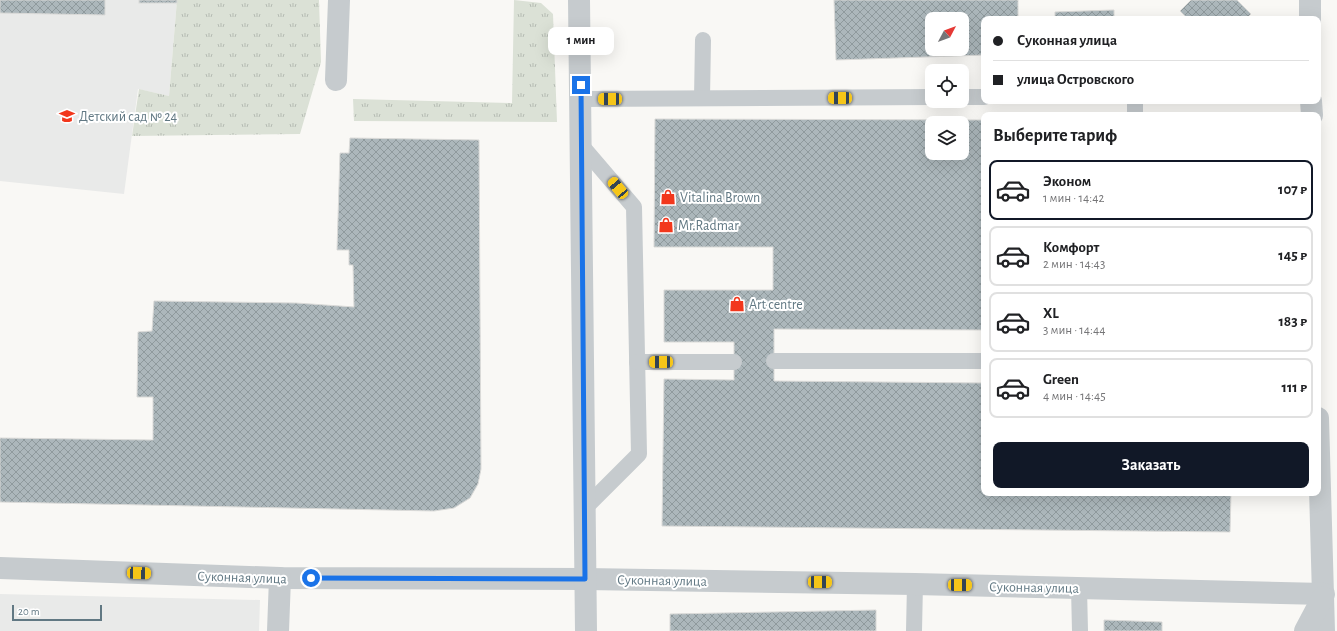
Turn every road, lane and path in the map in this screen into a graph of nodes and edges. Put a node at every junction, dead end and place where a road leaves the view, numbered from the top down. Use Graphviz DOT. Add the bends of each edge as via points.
graph roads {
  1 [pos="339,0"];
  2 [pos="580,0"];
  3 [pos="1310,0"];
  4 [pos="1310,16"];
  5 [pos="702,40"];
  6 [pos="336,80"];
  7 [pos="969,97"];
  8 [pos="981,97"];
  9 [pos="702,98"];
  10 [pos="925,98"];
  11 [pos="581,99"];
  12 [pos="581,145"];
  13 [pos="774,361"];
  14 [pos="981,361"];
  15 [pos="637,362"];
  16 [pos="734,362"];
  17 [pos="1321,462"];
  18 [pos="585,508"];
  19 [pos="0,568"];
  20 [pos="280,578"];
  21 [pos="585,579"];
  22 [pos="915,584"];
  23 [pos="1079,588"];
  24 [pos="1330,594"];
  25 [pos="278,631"];
  26 [pos="586,631"];
  27 [pos="914,631"];
  28 [pos="1080,631"];
  29 [pos="1305,631"];
  30 [pos="1324,631"];
  1 -- 6 [label="street"];
  2 -- 11 [label="street"];
  3 -- 4 [label="street"];
  5 -- 9 [label="lane"];
  7 -- 8 [label="lane"];
  9 -- 10 [label="lane"];
  9 -- 11 [label="lane"];
  11 -- 12 [label="street"];
  12 -- 15 [label="lane" via="634,207"];
  12 -- 18 [label="street"];
  13 -- 14 [label="lane"];
  15 -- 16 [label="lane"];
  15 -- 18 [label="lane" via="639,454"];
  17 -- 24 [label="street"];
  18 -- 21 [label="street"];
  19 -- 20 [label="street, Суконная улица"];
  20 -- 21 [label="street, Суконная улица"];
  20 -- 25 [label="street"];
  21 -- 22 [label="street, Суконная улица"];
  21 -- 26 [label="street"];
  22 -- 23 [label="street, Суконная улица"];
  22 -- 27 [label="lane"];
  23 -- 24 [label="street, Суконная улица"];
  23 -- 28 [label="lane"];
  24 -- 29 [label="street"];
  24 -- 30 [label="street"];
}
